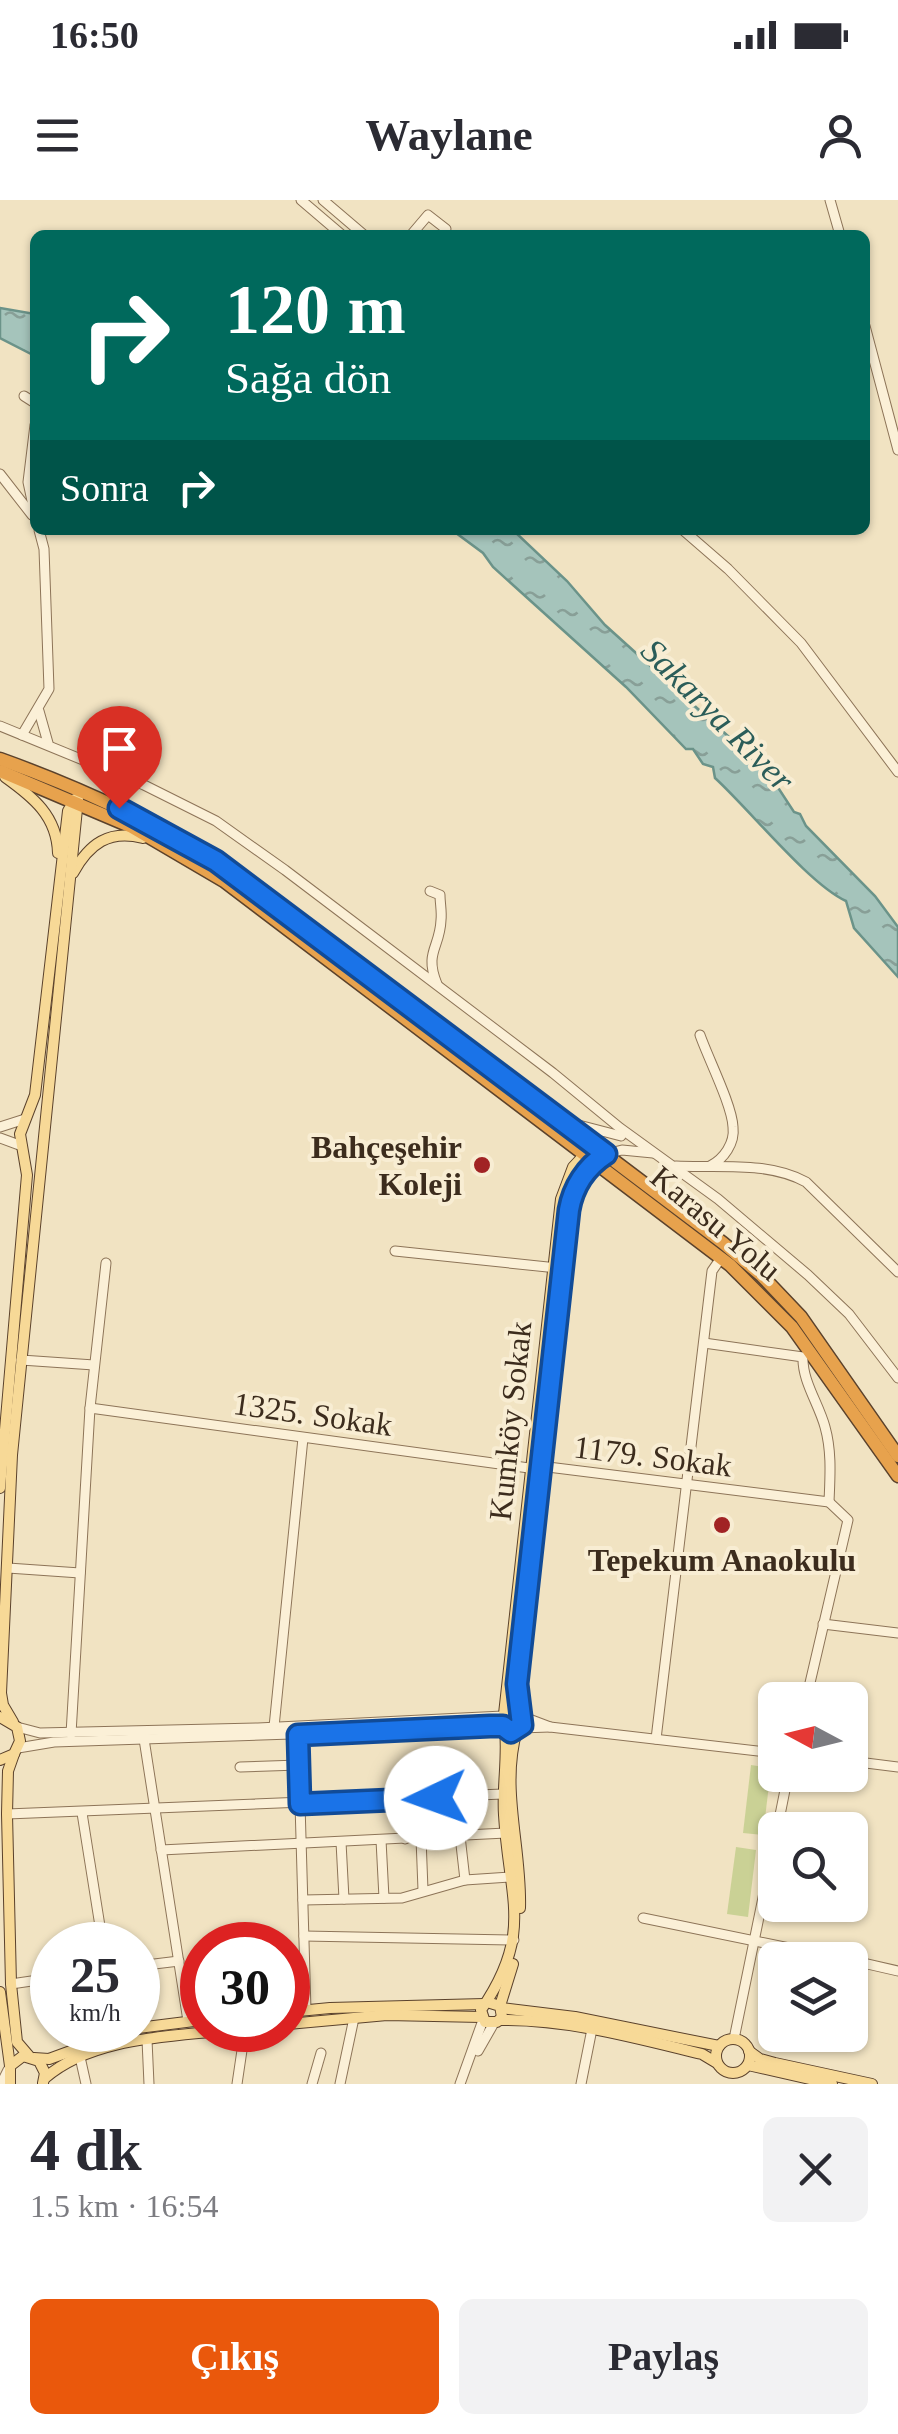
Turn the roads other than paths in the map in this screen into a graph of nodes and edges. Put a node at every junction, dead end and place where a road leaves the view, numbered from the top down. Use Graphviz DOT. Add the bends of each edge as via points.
graph roads {
  1 [pos="302,200"];
  2 [pos="323,200"];
  3 [pos="830,200"];
  4 [pos="446,229"];
  5 [pos="336,230"];
  6 [pos="358,230"];
  7 [pos="415,230"];
  8 [pos="839,230"];
  9 [pos="870,345"];
  10 [pos="24,396"];
  11 [pos="30,398"];
  12 [pos="898,450"];
  13 [pos="30,465"];
  14 [pos="0,474"];
  15 [pos="4,485"];
  16 [pos="30,492"];
  17 [pos="30,512"];
  18 [pos="40,535"];
  19 [pos="689,535"];
  20 [pos="38,710"];
  21 [pos="0,726"];
  22 [pos="22,735"];
  23 [pos="50,745"];
  24 [pos="0,759"];
  25 [pos="0,772"];
  26 [pos="898,772"];
  27 [pos="79,799"];
  28 [pos="165,844"];
  29 [pos="64,881"];
  30 [pos="430,890"];
  31 [pos="438,986"];
  32 [pos="700,1036"];
  33 [pos="25,1119"];
  34 [pos="560,1119"];
  35 [pos="0,1127"];
  36 [pos="43,1134"];
  37 [pos="621,1136"];
  38 [pos="0,1138"];
  39 [pos="636,1138"];
  40 [pos="22,1146"];
  41 [pos="596,1154"];
  42 [pos="655,1154"];
  43 [pos="673,1166"];
  44 [pos="708,1168"];
  45 [pos="395,1251"];
  46 [pos="721,1258"];
  47 [pos="106,1263"];
  48 [pos="557,1268"];
  49 [pos="898,1272"];
  50 [pos="704,1343"];
  51 [pos="804,1352"];
  52 [pos="21,1360"];
  53 [pos="94,1365"];
  54 [pos="898,1378"];
  55 [pos="8,1383"];
  56 [pos="834,1386"];
  57 [pos="0,1397"];
  58 [pos="816,1401"];
  59 [pos="90,1408"];
  60 [pos="303,1438"];
  61 [pos="1,1443"];
  62 [pos="898,1456"];
  63 [pos="535,1467"];
  64 [pos="898,1476"];
  65 [pos="687,1486"];
  66 [pos="0,1488"];
  67 [pos="830,1502"];
  68 [pos="8,1568"];
  69 [pos="80,1573"];
  70 [pos="823,1624"];
  71 [pos="898,1633"];
  72 [pos="810,1682"];
  73 [pos="0,1717"];
  74 [pos="504,1721"];
  75 [pos="520,1722"];
  76 [pos="15,1724"];
  77 [pos="274,1727"];
  78 [pos="298,1735"];
  79 [pos="71,1737"];
  80 [pos="144,1739"];
  81 [pos="656,1740"];
  82 [pos="16,1751"];
  83 [pos="758,1751"];
  84 [pos="0,1760"];
  85 [pos="868,1763"];
  86 [pos="299,1765"];
  87 [pos="898,1767"];
  88 [pos="240,1768"];
  89 [pos="503,1794"];
  90 [pos="403,1799"];
  91 [pos="300,1804"];
  92 [pos="155,1810"];
  93 [pos="82,1813"];
  94 [pos="7,1814"];
  95 [pos="506,1833"];
  96 [pos="460,1836"];
  97 [pos="405,1838"];
  98 [pos="421,1838"];
  99 [pos="382,1840"];
  100 [pos="341,1842"];
  101 [pos="302,1844"];
  102 [pos="162,1850"];
  103 [pos="512,1877"];
  104 [pos="465,1880"];
  105 [pos="424,1890"];
  106 [pos="384,1898"];
  107 [pos="344,1899"];
  108 [pos="303,1900"];
  109 [pos="644,1918"];
  110 [pos="758,1921"];
  111 [pos="99,1922"];
  112 [pos="304,1922"];
  113 [pos="310,1936"];
  114 [pos="514,1940"];
  115 [pos="754,1940"];
  116 [pos="764,1942"];
  117 [pos="179,1960"];
  118 [pos="160,1963"];
  119 [pos="868,1964"];
  120 [pos="180,1967"];
  121 [pos="898,1970"];
  122 [pos="30,1981"];
  123 [pos="11,1984"];
  124 [pos="0,1992"];
  125 [pos="486,2003"];
  126 [pos="1,2010"];
  127 [pos="310,2010"];
  128 [pos="493,2016"];
  129 [pos="354,2018"];
  130 [pos="310,2022"];
  131 [pos="592,2029"];
  132 [pos="734,2039"];
  133 [pos="719,2046"];
  134 [pos="750,2051"];
  135 [pos="68,2052"];
  136 [pos="102,2052"];
  137 [pos="147,2052"];
  138 [pos="242,2052"];
  139 [pos="321,2052"];
  140 [pos="31,2057"];
  141 [pos="80,2058"];
  142 [pos="719,2066"];
  143 [pos="9,2068"];
  144 [pos="744,2069"];
  145 [pos="44,2081"];
  146 [pos="1,2084"];
  147 [pos="10,2084"];
  148 [pos="86,2084"];
  149 [pos="149,2084"];
  150 [pos="238,2084"];
  151 [pos="312,2084"];
  152 [pos="341,2084"];
  153 [pos="460,2084"];
  154 [pos="581,2084"];
  155 [pos="723,2084"];
  156 [pos="732,2084"];
  157 [pos="832,2084"];
  158 [pos="872,2084"];
  1 -- 5 [label="street"];
  2 -- 6 [label="street"];
  3 -- 8 [label="street"];
  4 -- 7 [label="street" via="428,214"];
  9 -- 12 [label="street"];
  10 -- 11 [label="street"];
  13 -- 16 [label="street"];
  14 -- 15 [label="street"];
  15 -- 17 [label="street"];
  18 -- 20 [label="street" via="49,664"];
  19 -- 26 [label="street" via="801,642"];
  20 -- 22 [label="street"];
  20 -- 23 [label="street"];
  21 -- 22 [label="street"];
  22 -- 23 [label="street"];
  23 -- 31 [label="street" via="216,822"];
  24 -- 27 [label="highway, Karasu Yolu" via="66,783"];
  25 -- 27 [label="highway, Karasu Yolu"];
  25 -- 29 [label="main road" via="52,824"];
  27 -- 28 [label="highway, Karasu Yolu"];
  27 -- 29 [label="main road"];
  27 -- 34 [label="highway" via="178,838 216,861"];
  28 -- 29 [label="main road" via="113,835 90,847"];
  28 -- 41 [label="highway, Karasu Yolu"];
  29 -- 33 [label="main road" via="35,1096"];
  29 -- 36 [label="main road"];
  30 -- 31 [label="street" via="440,895 442,920 430,968"];
  31 -- 39 [label="street"];
  32 -- 44 [label="street" via="734,1126 731,1145"];
  33 -- 35 [label="street"];
  33 -- 36 [label="main road"];
  33 -- 40 [label="main road"];
  34 -- 37 [label="street"];
  34 -- 41 [label="highway"];
  36 -- 40 [label="main road" via="32,1150"];
  36 -- 52 [label="main road"];
  37 -- 39 [label="street"];
  37 -- 41 [label="street" via="609,1138"];
  38 -- 40 [label="street"];
  39 -- 42 [label="street"];
  40 -- 55 [label="main road" via="28,1175"];
  41 -- 42 [label="street"];
  41 -- 46 [label="highway, Karasu Yolu"];
  41 -- 48 [label="main road, Kumköy Sokak" via="565,1183"];
  41 -- 62 [label="highway" via="762,1276 801,1317"];
  42 -- 43 [label="street"];
  43 -- 44 [label="street"];
  43 -- 54 [label="street" via="850,1314"];
  44 -- 49 [label="street" via="790,1173"];
  45 -- 48 [label="street"];
  46 -- 50 [label="street" via="712,1271"];
  46 -- 51 [label="highway, Karasu Yolu" via="792,1327"];
  47 -- 53 [label="street"];
  48 -- 63 [label="main road, Kumköy Sokak"];
  50 -- 51 [label="street"];
  50 -- 65 [label="street"];
  51 -- 56 [label="highway, Karasu Yolu"];
  51 -- 58 [label="street" via="802,1371"];
  52 -- 53 [label="street"];
  52 -- 68 [label="main road"];
  53 -- 59 [label="street"];
  55 -- 57 [label="street"];
  55 -- 61 [label="main road"];
  56 -- 58 [label="street"];
  56 -- 64 [label="highway, Karasu Yolu"];
  58 -- 67 [label="street" via="831,1462"];
  59 -- 60 [label="street, 1325. Sokak"];
  59 -- 69 [label="street"];
  60 -- 63 [label="street, 1325. Sokak"];
  60 -- 77 [label="street"];
  61 -- 66 [label="main road"];
  63 -- 65 [label="street, 1179. Sokak"];
  63 -- 74 [label="main road, Kumköy Sokak"];
  63 -- 75 [label="main road, Kumköy Sokak" via="517,1684"];
  65 -- 67 [label="street, 1179. Sokak"];
  65 -- 81 [label="street"];
  67 -- 70 [label="street" via="848,1520"];
  68 -- 69 [label="street"];
  68 -- 76 [label="main road" via="1,1693"];
  69 -- 79 [label="street"];
  70 -- 71 [label="street"];
  70 -- 72 [label="street"];
  73 -- 76 [label="main road"];
  74 -- 75 [label="main road"];
  74 -- 75 [label="main road" via="514,1711"];
  74 -- 77 [label="street"];
  74 -- 78 [label="street"];
  74 -- 89 [label="main road, Kumköy Sokak"];
  75 -- 81 [label="street"];
  75 -- 128 [label="main road, Kumköy Sokak" via="512,1802 519,1930"];
  76 -- 79 [label="street"];
  76 -- 82 [label="main road"];
  77 -- 79 [label="street"];
  78 -- 80 [label="street"];
  78 -- 86 [label="street"];
  79 -- 80 [label="street"];
  79 -- 82 [label="street"];
  80 -- 92 [label="street"];
  81 -- 83 [label="street"];
  82 -- 84 [label="main road"];
  82 -- 94 [label="main road" via="8,1771"];
  85 -- 87 [label="street"];
  86 -- 88 [label="street"];
  86 -- 91 [label="street"];
  89 -- 90 [label="street"];
  89 -- 95 [label="main road, Kumköy Sokak"];
  90 -- 91 [label="street"];
  90 -- 97 [label="street"];
  91 -- 92 [label="street"];
  91 -- 101 [label="street"];
  92 -- 93 [label="street"];
  92 -- 102 [label="street"];
  93 -- 94 [label="street"];
  93 -- 111 [label="street"];
  94 -- 123 [label="main road"];
  95 -- 96 [label="street"];
  95 -- 103 [label="main road, Kumköy Sokak"];
  96 -- 98 [label="street"];
  96 -- 104 [label="street"];
  97 -- 98 [label="street"];
  97 -- 99 [label="street"];
  98 -- 105 [label="street"];
  99 -- 100 [label="street"];
  99 -- 106 [label="street"];
  100 -- 101 [label="street"];
  100 -- 107 [label="street"];
  101 -- 102 [label="street"];
  101 -- 108 [label="street"];
  102 -- 117 [label="street"];
  103 -- 104 [label="street"];
  103 -- 114 [label="main road, Kumköy Sokak"];
  104 -- 105 [label="street"];
  105 -- 106 [label="street"];
  106 -- 107 [label="street"];
  107 -- 108 [label="street"];
  108 -- 112 [label="street"];
  109 -- 115 [label="street"];
  110 -- 115 [label="street"];
  113 -- 114 [label="street"];
  114 -- 125 [label="main road, Kumköy Sokak"];
  115 -- 116 [label="street"];
  115 -- 132 [label="street"];
  117 -- 118 [label="street"];
  117 -- 120 [label="street"];
  119 -- 121 [label="street"];
  122 -- 123 [label="street"];
  123 -- 140 [label="main road" via="16,2042"];
  124 -- 126 [label="main road"];
  125 -- 127 [label="main road"];
  125 -- 128 [label="main road, Kumköy Sokak"];
  126 -- 143 [label="main road"];
  128 -- 129 [label="main road"];
  128 -- 131 [label="main road"];
  128 -- 133 [label="main road" via="575,2016"];
  128 -- 153 [label="street"];
  129 -- 130 [label="main road"];
  129 -- 152 [label="street"];
  131 -- 142 [label="main road" via="702,2054"];
  131 -- 154 [label="street"];
  132 -- 133 [label="main road"];
  132 -- 134 [label="main road"];
  133 -- 142 [label="main road"];
  134 -- 144 [label="main road"];
  134 -- 158 [label="main road" via="775,2064"];
  135 -- 140 [label="main road"];
  136 -- 141 [label="main road"];
  137 -- 149 [label="street"];
  138 -- 150 [label="street"];
  139 -- 151 [label="street"];
  140 -- 143 [label="main road"];
  140 -- 145 [label="main road" via="43,2066"];
  141 -- 145 [label="main road"];
  141 -- 148 [label="street"];
  142 -- 144 [label="main road"];
  142 -- 155 [label="main road"];
  143 -- 146 [label="street"];
  143 -- 147 [label="main road"];
  144 -- 156 [label="main road"];
  144 -- 157 [label="main road"];
}
